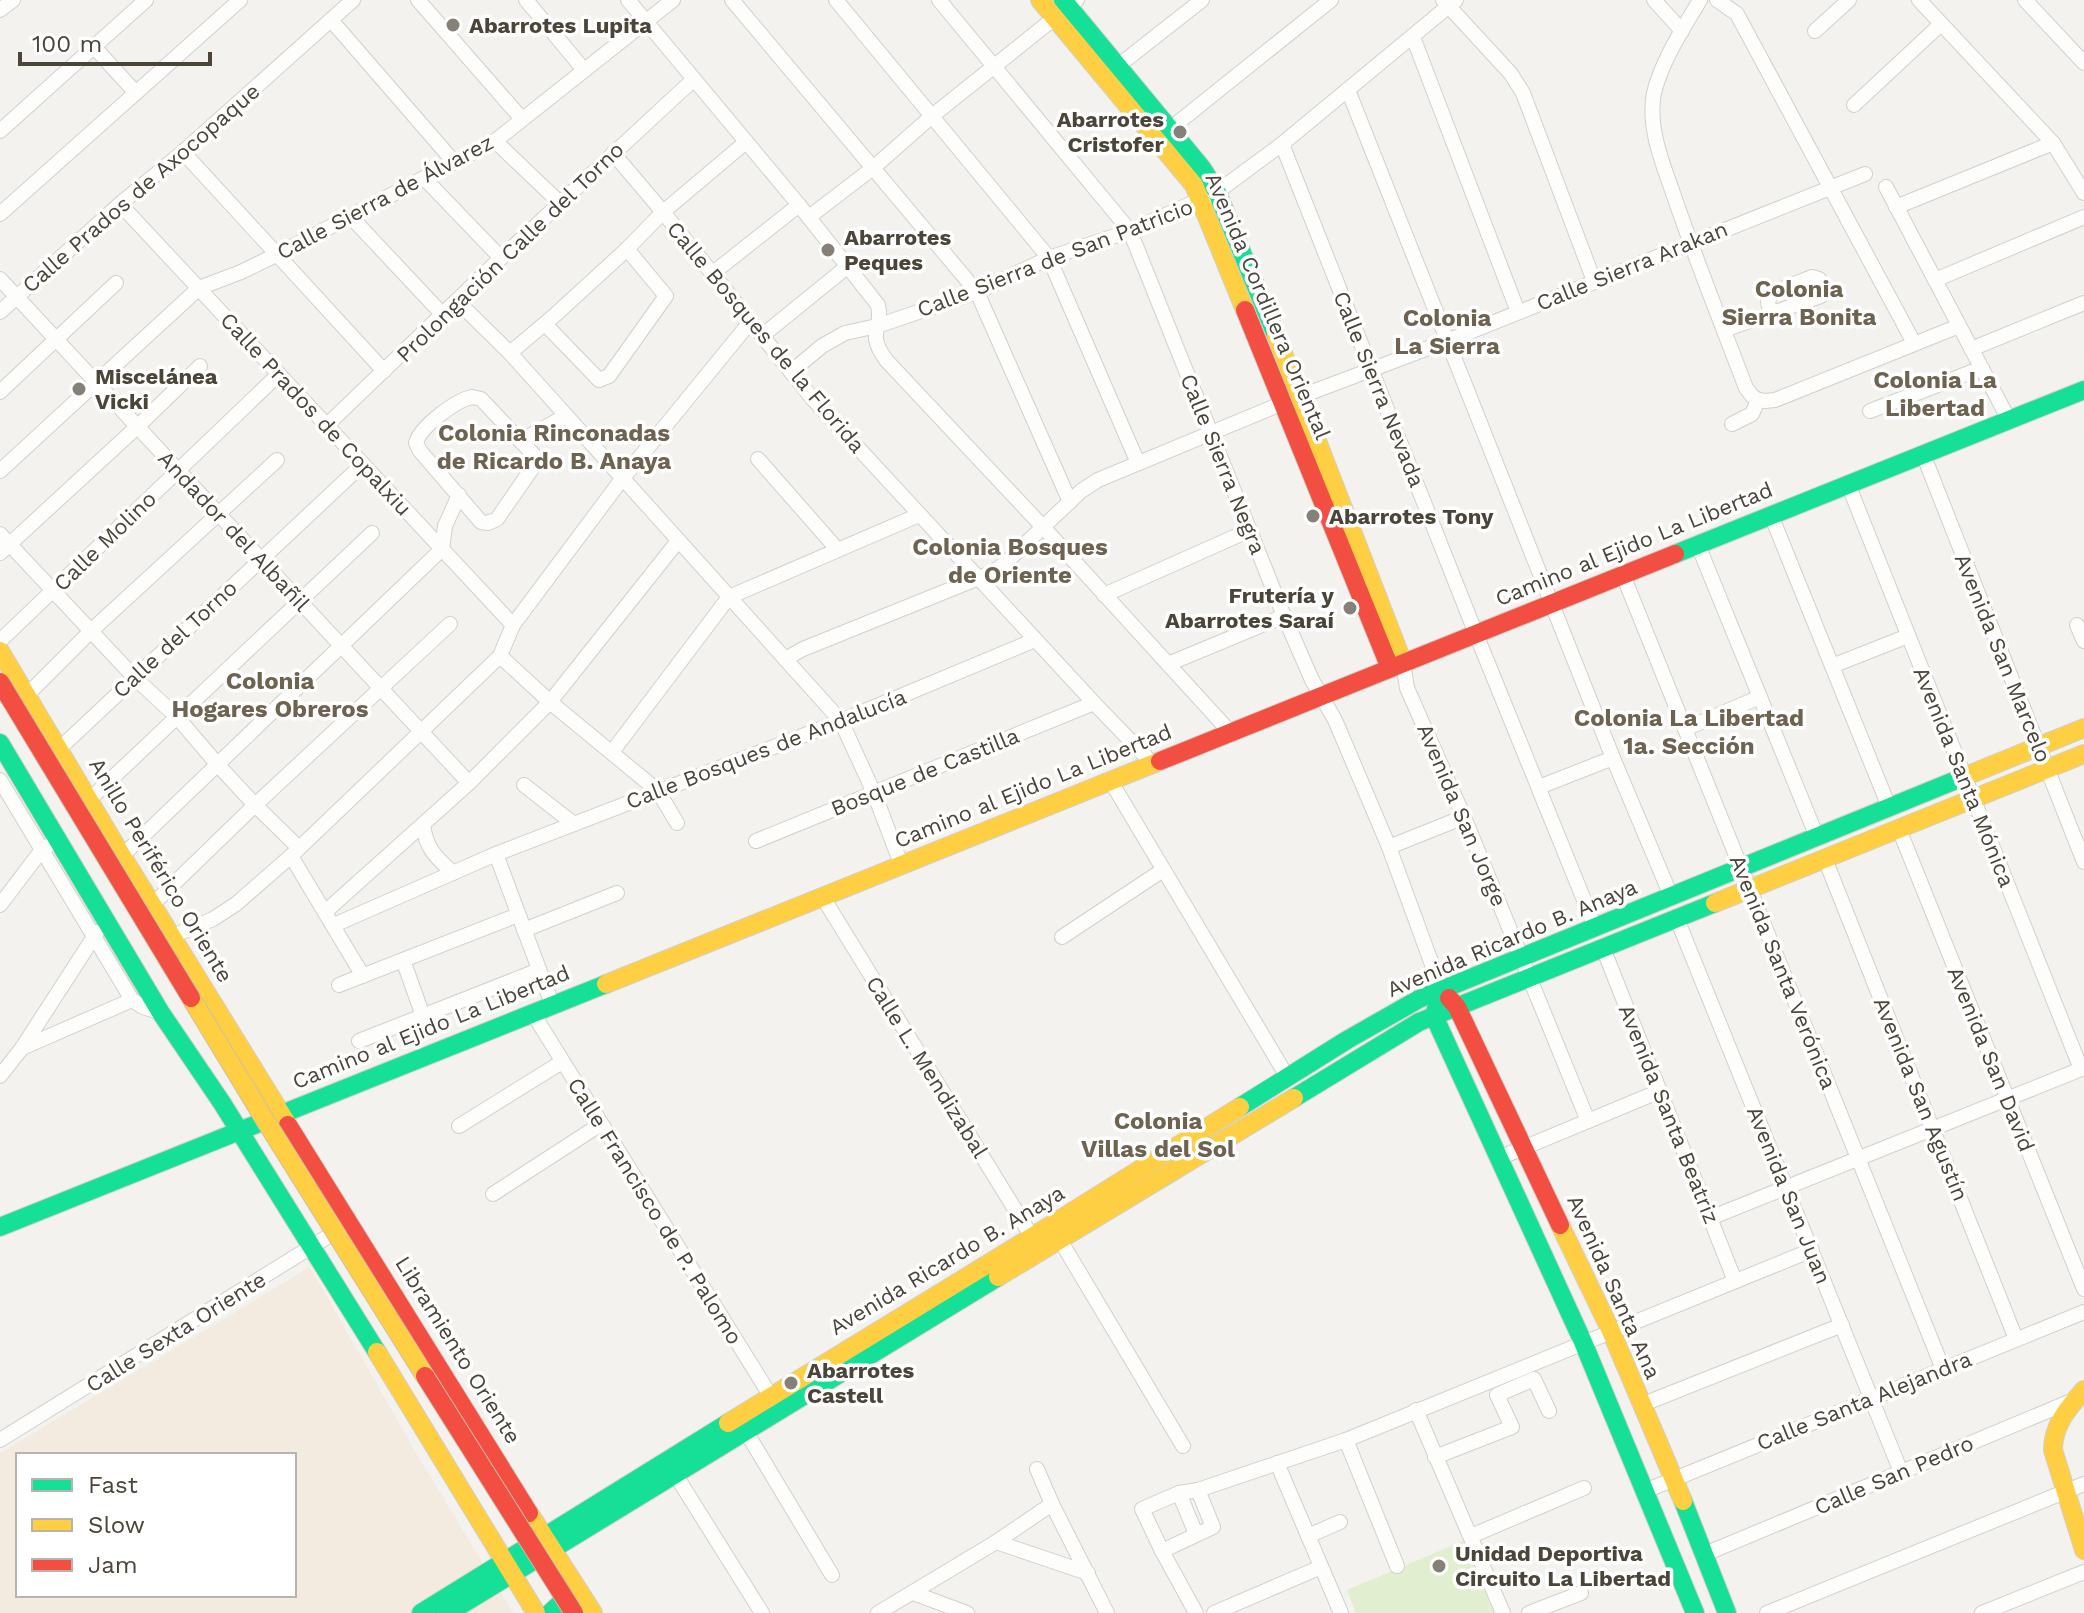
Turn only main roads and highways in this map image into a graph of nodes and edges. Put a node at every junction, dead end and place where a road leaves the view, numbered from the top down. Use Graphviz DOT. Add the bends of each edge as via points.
graph roads {
  1 [pos="1040,0"];
  2 [pos="1066,6"];
  3 [pos="1210,196"];
  4 [pos="2084,390"];
  5 [pos="0,651"];
  6 [pos="1396,666"];
  7 [pos="0,682"];
  8 [pos="2084,728"];
  9 [pos="4,736"];
  10 [pos="2084,754"];
  11 [pos="1441,989"];
  12 [pos="1457,1007"];
  13 [pos="1434,1016"];
  14 [pos="261,1078"];
  15 [pos="222,1103"];
  16 [pos="259,1122"];
  17 [pos="0,1227"];
  18 [pos="382,1273"];
  19 [pos="339,1290"];
  20 [pos="900,1327"];
  21 [pos="2081,1395"];
  22 [pos="775,1403"];
  23 [pos="505,1472"];
  24 [pos="465,1496"];
  25 [pos="548,1542"];
  26 [pos="2084,1550"];
  27 [pos="510,1567"];
  28 [pos="421,1613"];
  29 [pos="448,1613"];
  30 [pos="536,1613"];
  31 [pos="550,1613"];
  32 [pos="574,1613"];
  33 [pos="593,1613"];
  34 [pos="1695,1613"];
  35 [pos="1727,1613"];
  1 -- 2 [label="main road, Avenida Cordillera Oriental"];
  2 -- 3 [label="main road, Avenida Cordillera Oriental" via="1187,175"];
  2 -- 3 [label="main road, Avenida Cordillera Oriental" via="1202,168"];
  3 -- 6 [label="main road, Avenida Cordillera Oriental"];
  4 -- 6 [label="main road, Camino al Ejido La Libertad"];
  5 -- 14 [label="main road, Anillo Periférico Oriente"];
  6 -- 16 [label="main road, Camino al Ejido La Libertad"];
  7 -- 16 [label="main road, Anillo Periférico Oriente, bridge"];
  8 -- 11 [label="main road, Avenida Ricardo B. Anaya"];
  9 -- 15 [label="main road" via="161,1013"];
  9 -- 16 [label="main road"];
  10 -- 12 [label="main road, Avenida Ricardo B. Anaya"];
  11 -- 12 [label="main road, Avenida Santa Ana"];
  11 -- 13 [label="main road"];
  11 -- 20 [label="main road, Avenida Ricardo B. Anaya" via="1032,1237"];
  12 -- 13 [label="main road, Avenida Ricardo B. Anaya"];
  12 -- 35 [label="main road, Avenida Santa Ana" via="1611,1331"];
  13 -- 20 [label="main road, Avenida Ricardo B. Anaya" via="1060,1240"];
  13 -- 34 [label="main road" via="1583,1342"];
  14 -- 15 [label="main road" via="246,1100"];
  14 -- 16 [label="main road, Anillo Periférico Oriente"];
  15 -- 16 [label="main road"];
  16 -- 17 [label="main road, Camino al Ejido La Libertad"];
  16 -- 18 [label="main road, Libramiento Oriente" via="351,1222"];
  16 -- 19 [label="main road" via="311,1248"];
  16 -- 31 [label="main road"];
  16 -- 32 [label="main road, Libramiento Oriente, bridge"];
  18 -- 19 [label="main road" via="358,1268"];
  18 -- 23 [label="main road, Libramiento Oriente"];
  19 -- 24 [label="main road"];
  20 -- 22 [label="main road, Avenida Ricardo B. Anaya"];
  21 -- 26 [label="main road" via="2058,1422 2052,1440"];
  22 -- 25 [label="main road, Avenida Ricardo B. Anaya"];
  22 -- 25 [label="main road, Avenida Ricardo B. Anaya" via="745,1430 675,1474"];
  23 -- 24 [label="main road" via="508,1488 500,1501 477,1505"];
  23 -- 25 [label="main road, Libramiento Oriente"];
  24 -- 27 [label="main road"];
  25 -- 27 [label="main road, Avenida Ricardo B. Anaya"];
  25 -- 33 [label="main road, Libramiento Oriente"];
  27 -- 28 [label="main road, Avenida Ricardo B. Anaya"];
  27 -- 29 [label="main road, Avenida Ricardo B. Anaya"];
  27 -- 30 [label="main road"];
  31 -- 33 [label="main road" via="560,1603 575,1600"];
}
